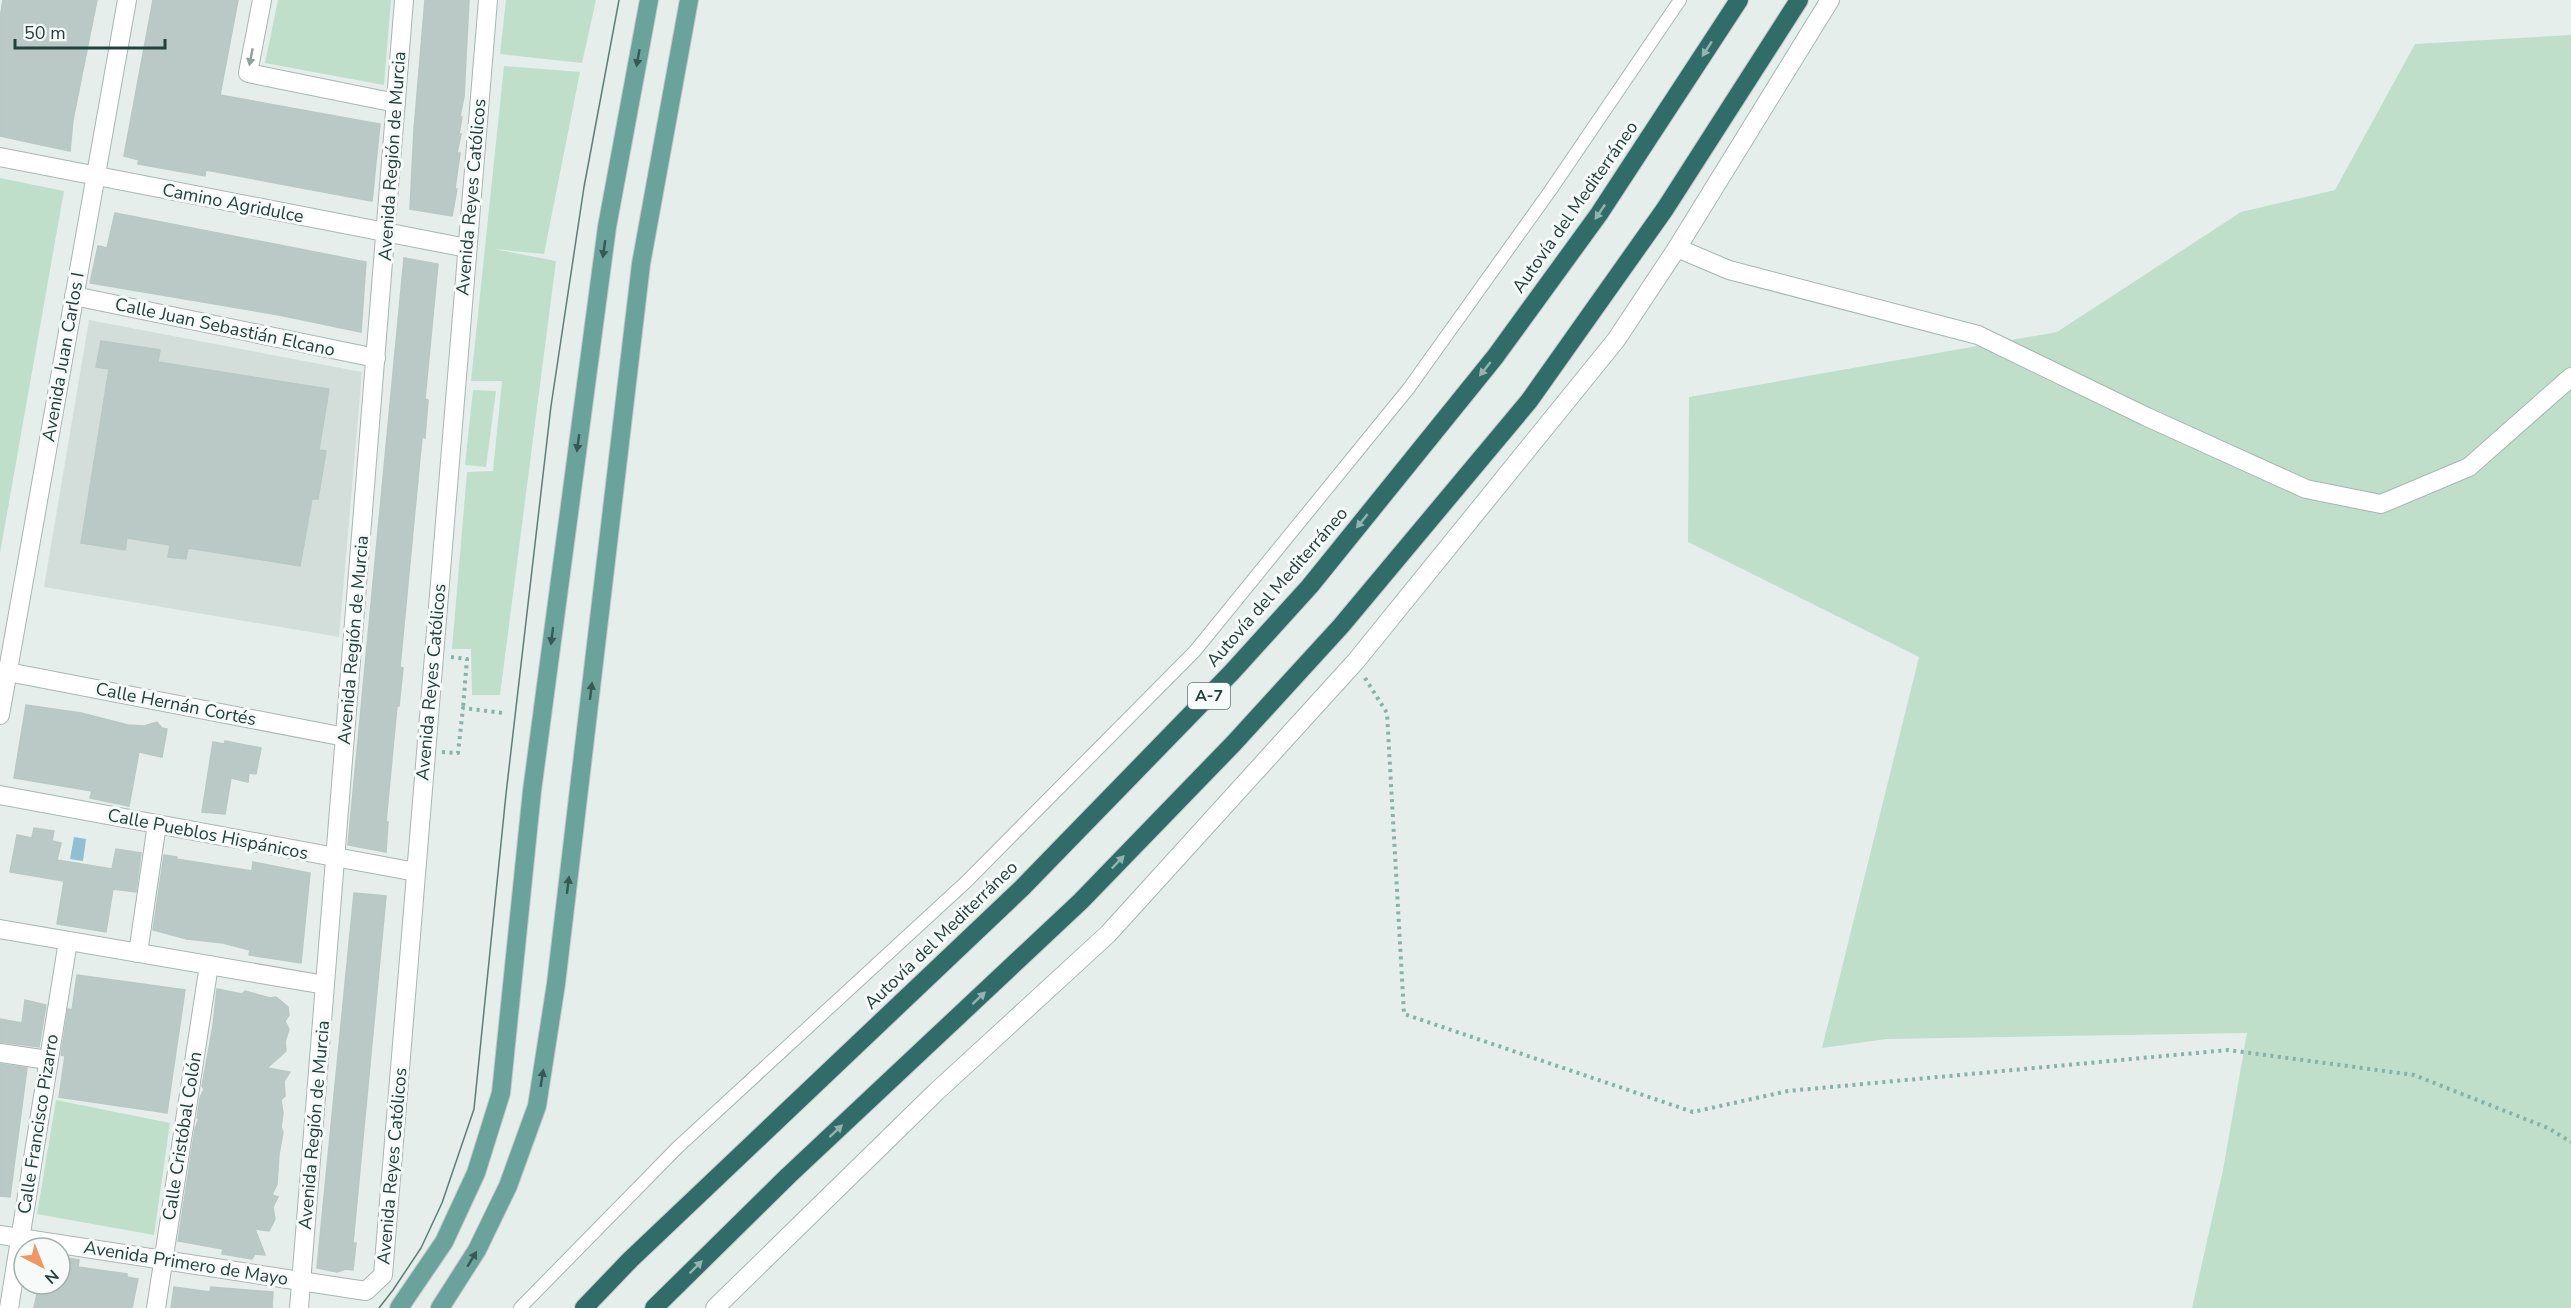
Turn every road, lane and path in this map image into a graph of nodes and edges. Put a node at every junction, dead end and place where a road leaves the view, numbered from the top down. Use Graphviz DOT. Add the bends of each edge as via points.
graph roads {
  1 [pos="126,0"];
  2 [pos="262,0"];
  3 [pos="404,0"];
  4 [pos="488,0"];
  5 [pos="649,0"];
  6 [pos="689,0"];
  7 [pos="1680,0"];
  8 [pos="1739,0"];
  9 [pos="1799,0"];
  10 [pos="1830,0"];
  11 [pos="396,103"];
  12 [pos="0,157"];
  13 [pos="96,176"];
  14 [pos="386,232"];
  15 [pos="467,248"];
  16 [pos="1677,248"];
  17 [pos="74,296"];
  18 [pos="376,358"];
  19 [pos="2571,376"];
  20 [pos="433,656"];
  21 [pos="1356,662"];
  22 [pos="8,672"];
  23 [pos="463,708"];
  24 [pos="503,713"];
  25 [pos="0,715"];
  26 [pos="345,737"];
  27 [pos="426,750"];
  28 [pos="0,795"];
  29 [pos="157,824"];
  30 [pos="335,857"];
  31 [pos="416,872"];
  32 [pos="0,929"];
  33 [pos="68,941"];
  34 [pos="138,953"];
  35 [pos="209,965"];
  36 [pos="325,985"];
  37 [pos="0,1053"];
  38 [pos="48,1060"];
  39 [pos="2571,1142"];
  40 [pos="19,1236"];
  41 [pos="72,1246"];
  42 [pos="163,1260"];
  43 [pos="301,1281"];
  44 [pos="12,1287"];
  45 [pos="9,1308"];
  46 [pos="156,1308"];
  47 [pos="299,1308"];
  48 [pos="399,1308"];
  49 [pos="440,1308"];
  50 [pos="520,1308"];
  51 [pos="584,1308"];
  52 [pos="654,1308"];
  53 [pos="715,1308"];
  1 -- 13 [label="street, Avenida Juan Carlos I"];
  2 -- 11 [label="street, one-way" via="248,73"];
  3 -- 11 [label="street, Avenida Región de Murcia"];
  4 -- 15 [label="street, Avenida Reyes Católicos"];
  5 -- 48 [label="main road, one-way" via="607,227 532,791 501,1093 476,1173 444,1242"];
  49 -- 6 [label="main road, one-way" via="477,1250 508,1186 537,1106 558,972 640,264"];
  7 -- 50 [label="lane" via="1409,388 1195,651 966,882 678,1147"];
  8 -- 51 [label="highway, Autovía del Mediterráneo / A-7, one-way" via="1599,214 1495,357 1310,586 1022,888"];
  52 -- 9 [label="highway, A-7, one-way" via="788,1176 1081,901 1341,626 1529,401 1665,209"];
  10 -- 16 [label="street"];
  11 -- 14 [label="street, Avenida Región de Murcia"];
  12 -- 13 [label="street, Camino Agridulce"];
  13 -- 14 [label="street, Camino Agridulce"];
  13 -- 17 [label="street, Avenida Juan Carlos I"];
  14 -- 15 [label="street, Camino Agridulce"];
  14 -- 18 [label="street, Avenida Región de Murcia"];
  15 -- 20 [label="street, Avenida Reyes Católicos"];
  16 -- 19 [label="street" via="1729,270 1978,335 2306,489 2381,504 2469,467"];
  16 -- 21 [label="street" via="1616,340"];
  17 -- 18 [label="street, Calle Juan Sebastián Elcano"];
  17 -- 22 [label="street, Avenida Juan Carlos I"];
  18 -- 26 [label="street, Avenida Región de Murcia"];
  20 -- 23 [label="path" via="467,659"];
  20 -- 27 [label="street, Avenida Reyes Católicos"];
  21 -- 39 [label="path" via="1387,713 1404,1014 1693,1113 1788,1091 2228,1050 2414,1075 2548,1128"];
  21 -- 53 [label="street" via="1108,934 936,1092"];
  22 -- 25 [label="street, Avenida Juan Carlos I"];
  22 -- 26 [label="street, Calle Hernán Cortés"];
  23 -- 24 [label="path"];
  23 -- 27 [label="path" via="458,753"];
  26 -- 30 [label="street, Avenida Región de Murcia"];
  27 -- 31 [label="street, Avenida Reyes Católicos"];
  28 -- 29 [label="street, Calle Pueblos Hispánicos"];
  29 -- 30 [label="street, Calle Pueblos Hispánicos"];
  29 -- 34 [label="street"];
  30 -- 31 [label="street, Calle Pueblos Hispánicos"];
  30 -- 36 [label="street, Avenida Región de Murcia"];
  31 -- 43 [label="street, Avenida Reyes Católicos" via="383,1275 366,1291"];
  32 -- 33 [label="street"];
  33 -- 34 [label="street"];
  33 -- 38 [label="street, Calle Francisco Pizarro"];
  34 -- 35 [label="street"];
  35 -- 36 [label="street"];
  35 -- 42 [label="street, Calle Cristóbal Colón"];
  36 -- 43 [label="street, Avenida Región de Murcia"];
  37 -- 38 [label="street"];
  38 -- 40 [label="street, Calle Francisco Pizarro"];
  41 -- 42 [label="street, Avenida Primero de Mayo"];
  42 -- 43 [label="street, Avenida Primero de Mayo"];
  42 -- 46 [label="street, Calle Cristóbal Colón"];
  43 -- 47 [label="street, Avenida Región de Murcia"];
  44 -- 45 [label="street, Calle Francisco Pizarro"];
}
